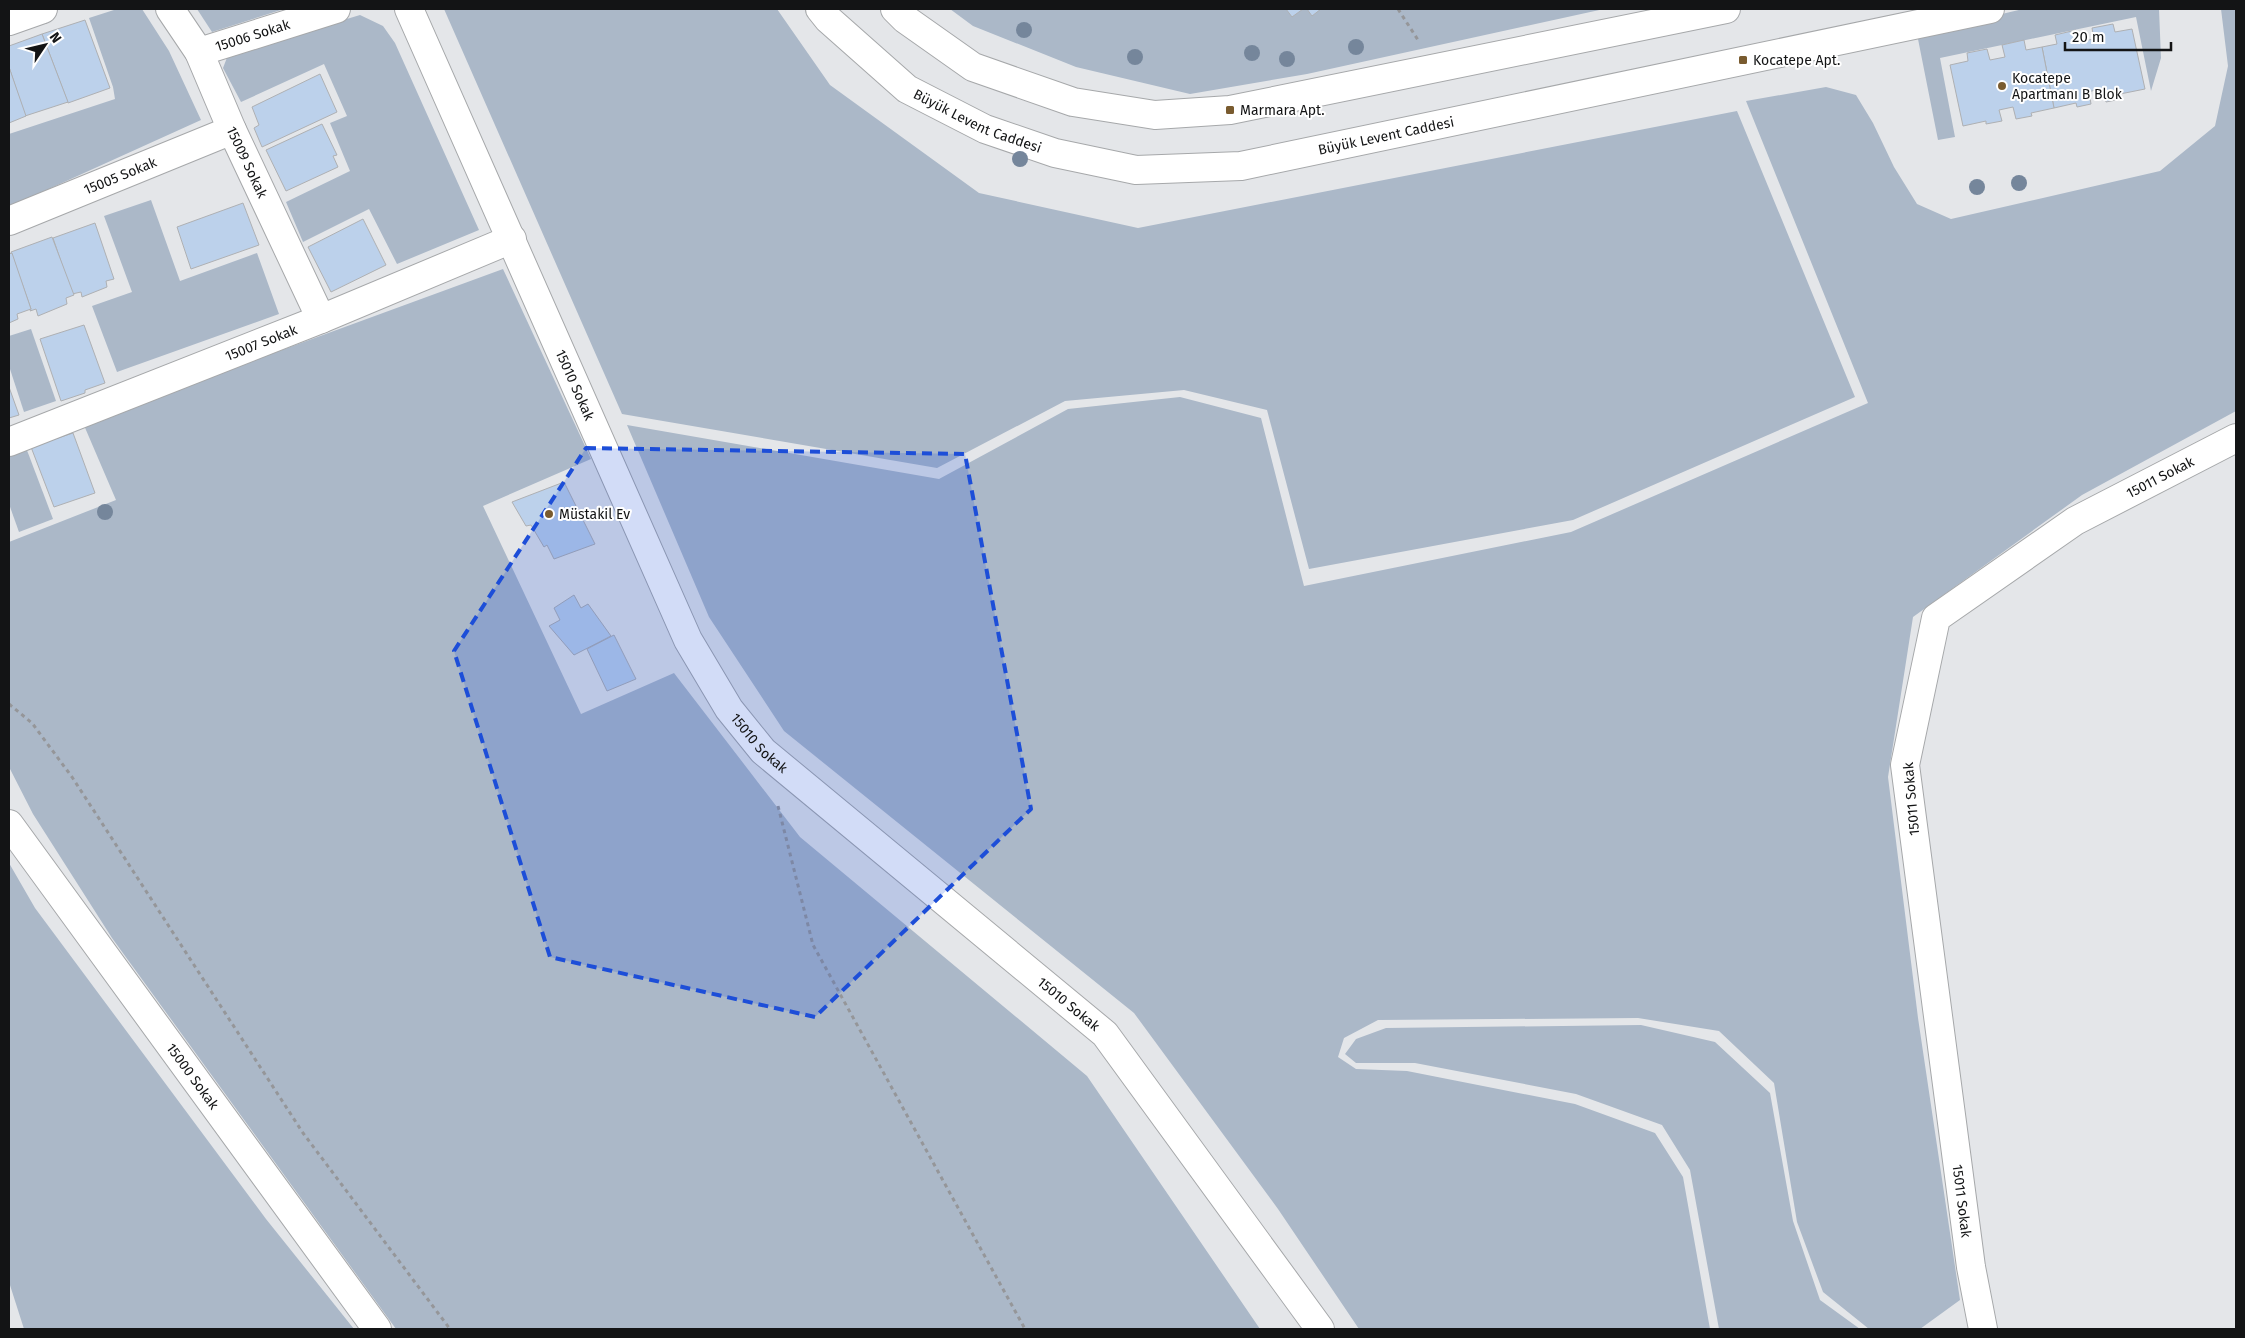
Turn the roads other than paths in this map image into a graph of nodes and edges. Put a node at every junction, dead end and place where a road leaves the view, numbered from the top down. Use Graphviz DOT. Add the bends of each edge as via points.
graph roads {
  1 [pos="43,9"];
  2 [pos="170,9"];
  3 [pos="336,9"];
  4 [pos="409,9"];
  5 [pos="820,9"];
  6 [pos="895,9"];
  7 [pos="1726,9"];
  8 [pos="1990,9"];
  9 [pos="9,21"];
  10 [pos="199,52"];
  11 [pos="232,130"];
  12 [pos="9,221"];
  13 [pos="512,239"];
  14 [pos="321,319"];
  15 [pos="2236,438"];
  16 [pos="9,442"];
  17 [pos="9,824"];
  18 [pos="377,1329"];
  19 [pos="1320,1329"];
  20 [pos="1983,1329"];
  1 -- 9 [label="street"];
  2 -- 10 [label="street, 15009 Sokak"];
  3 -- 10 [label="street, 15006 Sokak"];
  4 -- 13 [label="street, 15010 Sokak"];
  5 -- 8 [label="street, Büyük Levent Caddesi" via="907,89 985,129 1055,153 1136,170 1242,166"];
  6 -- 7 [label="street" via="973,67 1073,102 1154,114 1230,110"];
  10 -- 11 [label="street, 15009 Sokak"];
  11 -- 12 [label="street, 15005 Sokak"];
  11 -- 14 [label="street, 15009 Sokak"];
  13 -- 14 [label="street, 15007 Sokak"];
  13 -- 19 [label="street, 15010 Sokak" via="688,640 729,709 763,751 1105,1034"];
  14 -- 16 [label="street, 15007 Sokak"];
  15 -- 20 [label="street, 15011 Sokak" via="2075,521 1936,618 1906,765 1971,1267"];
  17 -- 18 [label="street, 15000 Sokak"];
}
